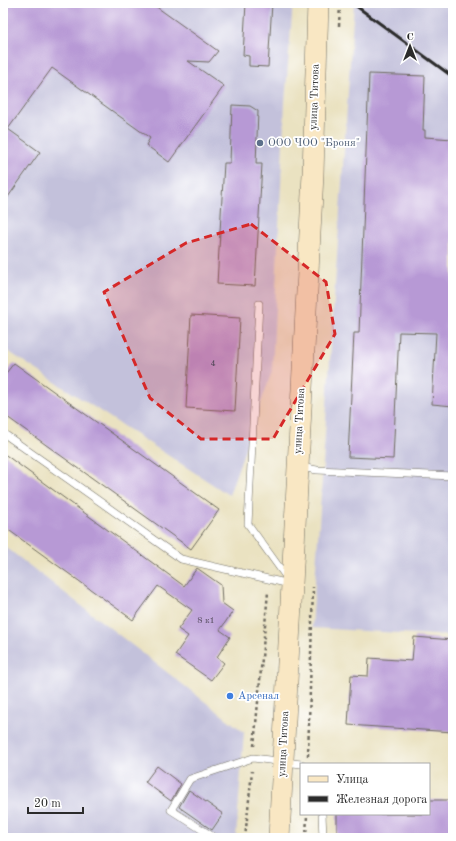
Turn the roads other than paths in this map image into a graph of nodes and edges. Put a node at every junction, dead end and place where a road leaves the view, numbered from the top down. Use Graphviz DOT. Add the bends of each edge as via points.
graph roads {
  1 [pos="318,3"];
  2 [pos="259,304"];
  3 [pos="3,433"];
  4 [pos="298,467"];
  5 [pos="453,476"];
  6 [pos="292,584"];
  7 [pos="292,763"];
  8 [pos="322,815"];
  9 [pos="215,838"];
  10 [pos="279,838"];
  11 [pos="323,838"];
  1 -- 4 [label="main road, улица Титова"];
  2 -- 6 [label="lane" via="248,524"];
  3 -- 6 [label="lane" via="181,559"];
  4 -- 5 [label="lane"];
  4 -- 6 [label="main road, улица Титова"];
  6 -- 7 [label="main road, улица Титова"];
  7 -- 9 [label="lane" via="253,758 190,780 172,810"];
  7 -- 10 [label="main road, улица Титова"];
  8 -- 11 [label="lane"];
}
